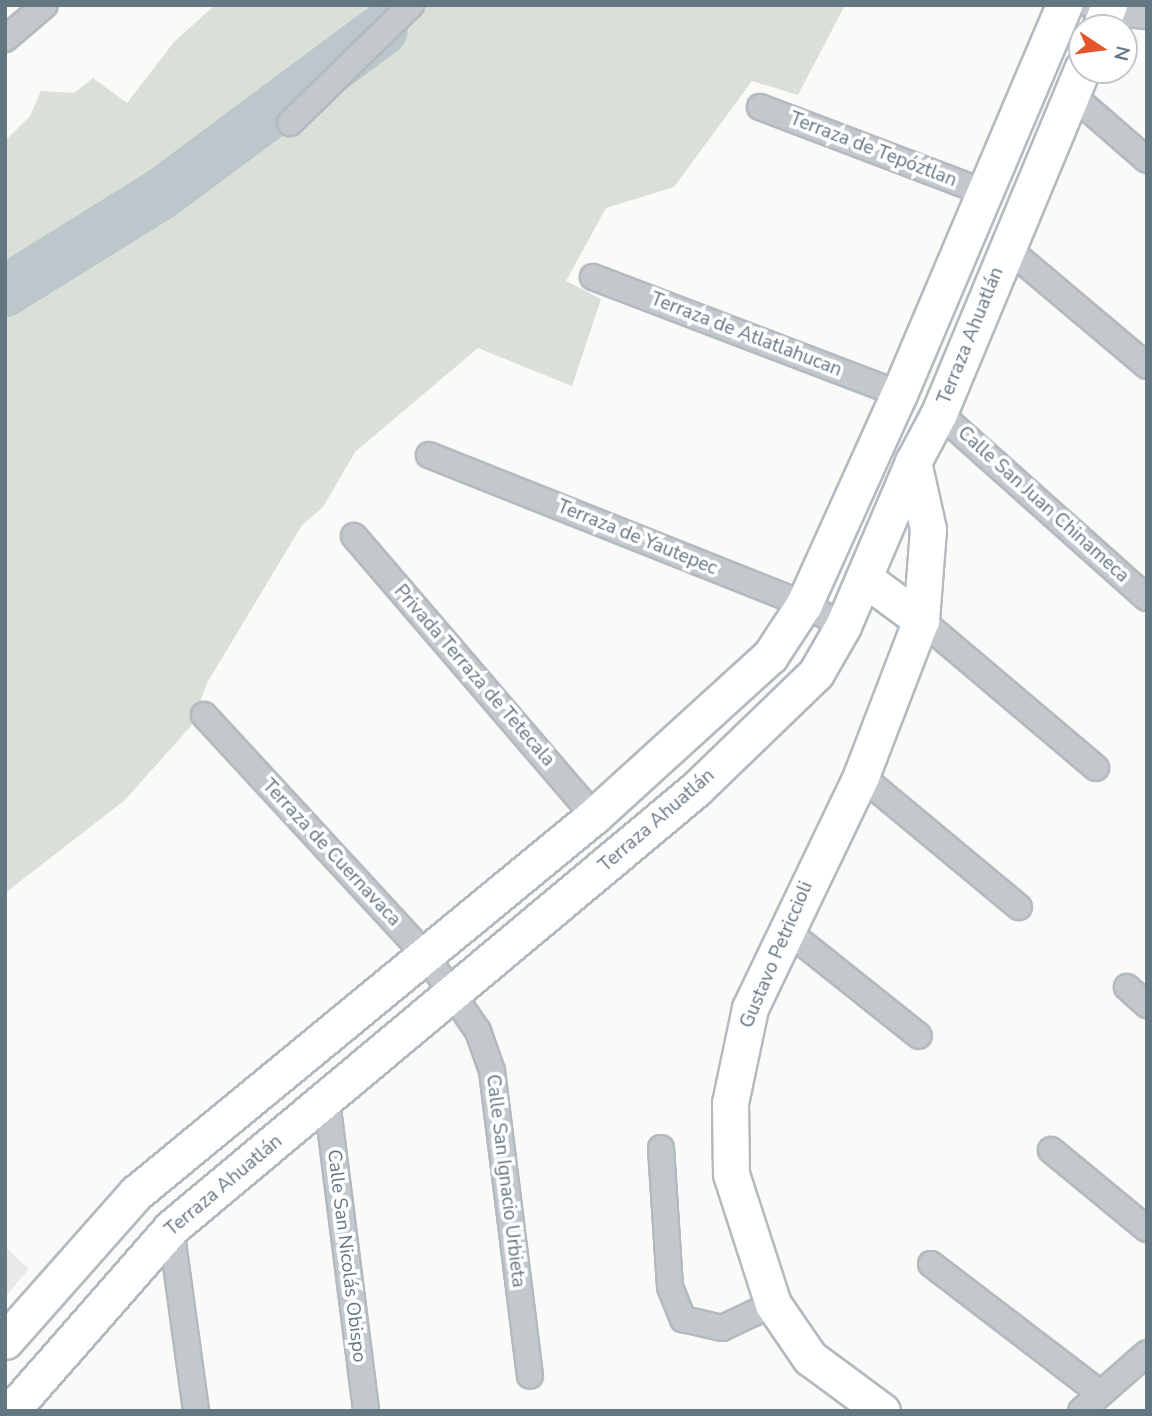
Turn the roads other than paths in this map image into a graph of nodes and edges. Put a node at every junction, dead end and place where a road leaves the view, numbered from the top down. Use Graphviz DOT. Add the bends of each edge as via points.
graph roads {
  1 [pos="45,5"];
  2 [pos="1064,5"];
  3 [pos="411,6"];
  4 [pos="1102,13"];
  5 [pos="1147,16"];
  6 [pos="5,39"];
  7 [pos="1076,84"];
  8 [pos="1079,84"];
  9 [pos="760,107"];
  10 [pos="290,123"];
  11 [pos="1147,160"];
  12 [pos="986,193"];
  13 [pos="1007,248"];
  14 [pos="593,277"];
  15 [pos="1147,366"];
  16 [pos="899,394"];
  17 [pos="939,413"];
  18 [pos="429,455"];
  19 [pos="913,462"];
  20 [pos="354,536"];
  21 [pos="864,578"];
  22 [pos="1147,598"];
  23 [pos="804,604"];
  24 [pos="920,620"];
  25 [pos="843,626"];
  26 [pos="204,715"];
  27 [pos="1097,768"];
  28 [pos="861,776"];
  29 [pos="594,816"];
  30 [pos="1019,907"];
  31 [pos="785,929"];
  32 [pos="426,956"];
  33 [pos="1127,987"];
  34 [pos="455,993"];
  35 [pos="1147,1005"];
  36 [pos="919,1036"];
  37 [pos="327,1101"];
  38 [pos="661,1148"];
  39 [pos="1051,1150"];
  40 [pos="171,1228"];
  41 [pos="1147,1229"];
  42 [pos="932,1264"];
  43 [pos="772,1304"];
  44 [pos="5,1341"];
  45 [pos="1142,1364"];
  46 [pos="530,1376"];
  47 [pos="1100,1393"];
  48 [pos="15,1409"];
  49 [pos="196,1411"];
  50 [pos="366,1411"];
  51 [pos="882,1411"];
  52 [pos="1082,1411"];
  1 -- 6 [label="street"];
  2 -- 12 [label="street"];
  3 -- 10 [label="street"];
  4 -- 5 [label="street"];
  7 -- 13 [label="street, Terraza Ahuatlán"];
  8 -- 11 [label="street"];
  9 -- 12 [label="street, Terraza de Tepóztlan"];
  12 -- 16 [label="street"];
  13 -- 15 [label="street"];
  13 -- 17 [label="street, Terraza Ahuatlán"];
  14 -- 16 [label="street, Terraza de Atlatlahucan"];
  16 -- 23 [label="street"];
  17 -- 19 [label="street, Terraza Ahuatlán"];
  17 -- 22 [label="street, Calle San Juan Chinameca"];
  18 -- 23 [label="street, Terraza de Yautepec"];
  19 -- 21 [label="street, Terraza Ahuatlán"];
  19 -- 24 [label="street, Gustavo Petriccioli" via="928,529"];
  20 -- 29 [label="street, Privada Terraza de Tetecala"];
  21 -- 24 [label="street"];
  21 -- 25 [label="street, Terraza Ahuatlán"];
  23 -- 25 [label="street, Terraza de Yautepec"];
  23 -- 29 [label="street" via="770,656"];
  24 -- 27 [label="street"];
  24 -- 28 [label="street, Gustavo Petriccioli"];
  25 -- 34 [label="street, Terraza Ahuatlán" via="816,673 788,704"];
  26 -- 32 [label="street, Terraza de Cuernavaca"];
  28 -- 30 [label="street"];
  28 -- 31 [label="street, Gustavo Petriccioli"];
  29 -- 32 [label="street"];
  31 -- 36 [label="street"];
  31 -- 43 [label="street, Gustavo Petriccioli" via="750,1008 730,1103 731,1174"];
  32 -- 34 [label="street, Terraza de Cuernavaca"];
  32 -- 44 [label="street" via="136,1194"];
  33 -- 35 [label="street"];
  34 -- 37 [label="street, Terraza Ahuatlán"];
  34 -- 46 [label="street, Calle San Ignacio Urbieta" via="478,1031 492,1071"];
  37 -- 40 [label="street, Terraza Ahuatlán"];
  37 -- 50 [label="street, Calle San Nicolás Obispo"];
  38 -- 43 [label="street" via="670,1287 683,1319 722,1328"];
  39 -- 41 [label="street"];
  40 -- 48 [label="street, Terraza Ahuatlán"];
  40 -- 49 [label="street"];
  42 -- 47 [label="street"];
  43 -- 51 [label="street, Gustavo Petriccioli" via="810,1358"];
  45 -- 47 [label="street"];
  47 -- 52 [label="street"];
}
